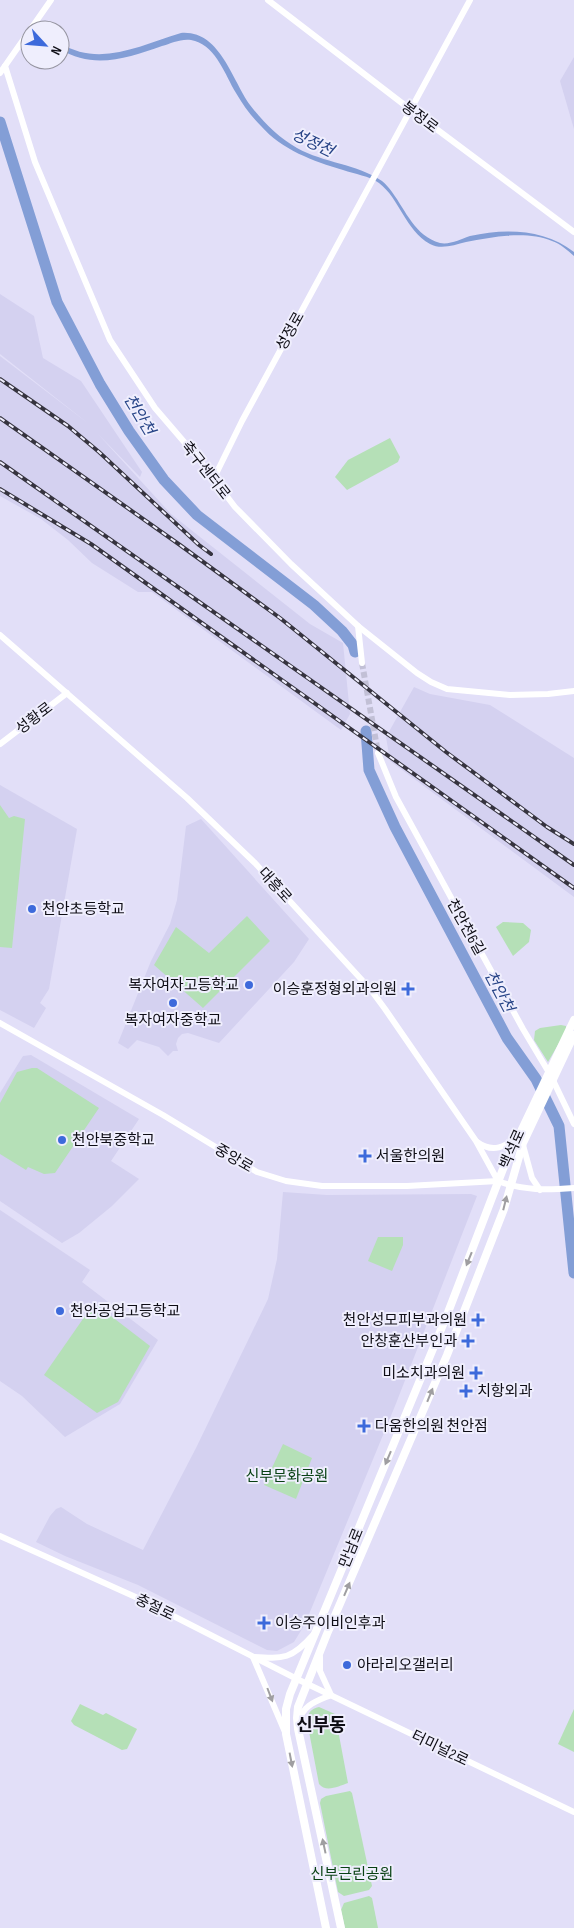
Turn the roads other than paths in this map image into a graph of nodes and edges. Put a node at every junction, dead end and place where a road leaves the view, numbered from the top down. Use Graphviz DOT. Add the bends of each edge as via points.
graph roads {
  1 [pos="51,0"];
  2 [pos="268,0"];
  3 [pos="470,0"];
  4 [pos="2,70"];
  5 [pos="410,110"];
  6 [pos="574,232"];
  7 [pos="213,480"];
  8 [pos="358,626"];
  9 [pos="0,635"];
  10 [pos="362,663"];
  11 [pos="574,691"];
  12 [pos="68,693"];
  13 [pos="0,744"];
  14 [pos="378,753"];
  15 [pos="574,1020"];
  16 [pos="0,1023"];
  17 [pos="574,1035"];
  18 [pos="574,1124"];
  19 [pos="520,1131"];
  20 [pos="476,1140"];
  21 [pos="523,1143"];
  22 [pos="498,1180"];
  23 [pos="510,1185"];
  24 [pos="574,1188"];
  25 [pos="540,1190"];
  26 [pos="480,1231"];
  27 [pos="494,1236"];
  28 [pos="0,1536"];
  29 [pos="317,1630"];
  30 [pos="327,1634"];
  31 [pos="321,1649"];
  32 [pos="253,1657"];
  33 [pos="296,1679"];
  34 [pos="307,1684"];
  35 [pos="330,1695"];
  36 [pos="297,1718"];
  37 [pos="285,1720"];
  38 [pos="298,1729"];
  39 [pos="286,1734"];
  40 [pos="574,1812"];
  41 [pos="326,1928"];
  42 [pos="341,1928"];
  1 -- 4 [label="street"];
  2 -- 5 [label="street, 봉정로"];
  3 -- 5 [label="street"];
  4 -- 7 [label="street, 축구센터로" via="35,162 110,340 155,408"];
  5 -- 6 [label="street, 봉정로"];
  5 -- 7 [label="street, 성정로" via="242,420"];
  7 -- 8 [label="street, 축구센터로" via="241,514"];
  8 -- 10 [label="street"];
  8 -- 11 [label="street, 축구센터로" via="417,674 447,689 510,695"];
  9 -- 12 [label="street, 대흥로"];
  12 -- 13 [label="street, 성황로"];
  12 -- 20 [label="street, 대흥로" via="255,863 371,990"];
  14 -- 18 [label="street, 천안천6길" via="396,797 552,1076"];
  15 -- 19 [label="main road, 백석로"];
  16 -- 22 [label="street, 중앙로" via="257,1172 286,1181 322,1186 407,1186"];
  17 -- 21 [label="main road, 백석로"];
  19 -- 20 [label="street" via="512,1142 500,1148 487,1148"];
  19 -- 22 [label="main road, 백석로"];
  20 -- 22 [label="street, 대흥로"];
  21 -- 23 [label="main road, 백석로"];
  21 -- 25 [label="street" via="532,1178"];
  22 -- 23 [label="street"];
  22 -- 26 [label="main road, 만남로"];
  23 -- 25 [label="street"];
  27 -- 23 [label="main road, 만남로, one-way"];
  24 -- 25 [label="street"];
  26 -- 27 [label="main road" via="484,1226 490,1226"];
  26 -- 29 [label="main road, 만남로, one-way"];
  30 -- 27 [label="main road, 만남로, one-way" via="447,1355"];
  28 -- 32 [label="street, 충절로" via="140,1599"];
  29 -- 30 [label="main road" via="321,1636"];
  29 -- 32 [label="street" via="303,1646 286,1657"];
  29 -- 33 [label="main road, 만남로"];
  30 -- 31 [label="main road, 만남로"];
  31 -- 34 [label="main road, 만남로"];
  31 -- 35 [label="street" via="320,1672"];
  32 -- 33 [label="street, 충절로"];
  32 -- 39 [label="street, one-way"];
  33 -- 34 [label="street, 충절로"];
  33 -- 37 [label="main road, 만남로"];
  34 -- 35 [label="street, 터미널2로"];
  34 -- 36 [label="main road, 만남로"];
  35 -- 38 [label="street" via="304,1710"];
  35 -- 40 [label="street, 터미널2로"];
  36 -- 37 [label="main road" via="289,1713"];
  36 -- 38 [label="main road, 만남로"];
  37 -- 39 [label="main road, 만남로"];
  42 -- 38 [label="main road, 만남로, one-way"];
  39 -- 41 [label="main road, 만남로, one-way"];
}
